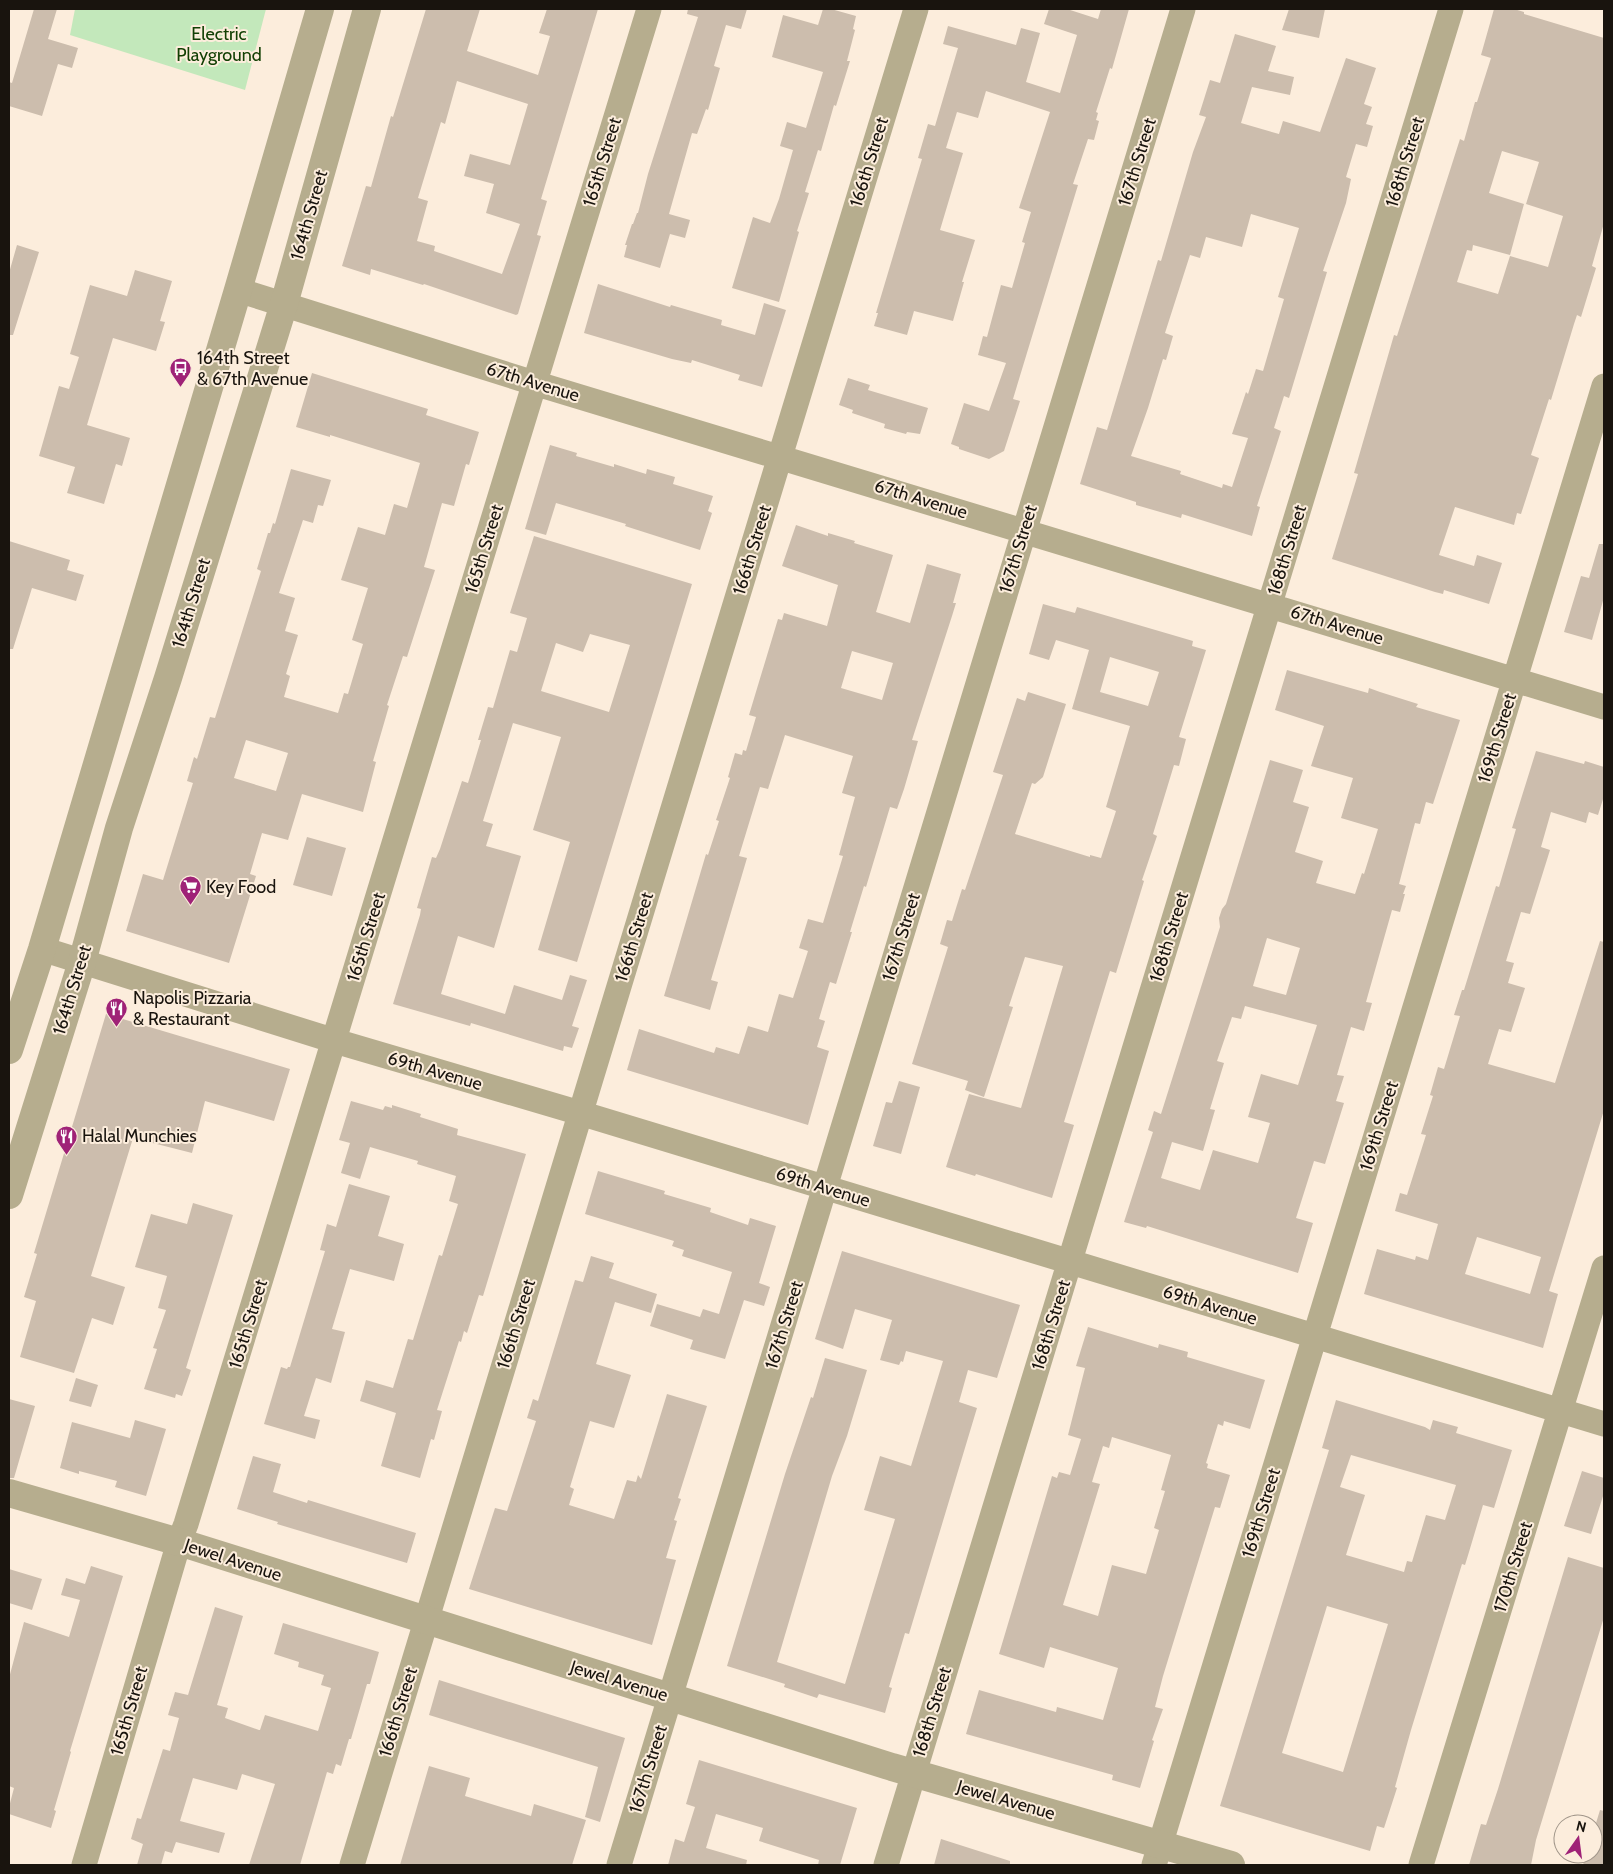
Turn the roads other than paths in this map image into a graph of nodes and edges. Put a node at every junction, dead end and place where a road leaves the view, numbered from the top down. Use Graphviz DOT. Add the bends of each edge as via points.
graph roads {
  1 [pos="320,9"];
  2 [pos="367,9"];
  3 [pos="649,9"];
  4 [pos="916,9"];
  5 [pos="1183,9"];
  6 [pos="1451,9"];
  7 [pos="238,290"];
  8 [pos="284,304"];
  9 [pos="534,383"];
  10 [pos="1604,386"];
  11 [pos="780,457"];
  12 [pos="1024,530"];
  13 [pos="1271,605"];
  14 [pos="1515,680"];
  15 [pos="1604,707"];
  16 [pos="42,949"];
  17 [pos="82,962"];
  18 [pos="334,1041"];
  19 [pos="9,1050"];
  20 [pos="580,1113"];
  21 [pos="825,1188"];
  22 [pos="9,1195"];
  23 [pos="1070,1262"];
  24 [pos="1604,1268"];
  25 [pos="1315,1337"];
  26 [pos="1560,1411"];
  27 [pos="1604,1424"];
  28 [pos="9,1493"];
  29 [pos="179,1542"];
  30 [pos="426,1621"];
  31 [pos="670,1697"];
  32 [pos="913,1774"];
  33 [pos="1157,1855"];
  34 [pos="84,1865"];
  35 [pos="352,1865"];
  36 [pos="620,1865"];
  37 [pos="886,1865"];
  38 [pos="1230,1865"];
  39 [pos="1421,1865"];
  1 -- 7 [label="street"];
  2 -- 8 [label="street, 164th Street"];
  3 -- 9 [label="street, 165th Street"];
  4 -- 11 [label="street, 166th Street"];
  5 -- 12 [label="street, 167th Street"];
  6 -- 13 [label="street, 168th Street"];
  7 -- 8 [label="street, 67th Avenue"];
  7 -- 16 [label="street"];
  8 -- 9 [label="street, 67th Avenue"];
  8 -- 17 [label="street, 164th Street" via="119,828"];
  9 -- 11 [label="street, 67th Avenue"];
  9 -- 18 [label="street, 165th Street"];
  10 -- 14 [label="street, 169th Street"];
  11 -- 12 [label="street, 67th Avenue"];
  11 -- 20 [label="street, 166th Street"];
  12 -- 13 [label="street, 67th Avenue"];
  12 -- 21 [label="street, 167th Street"];
  13 -- 14 [label="street, 67th Avenue"];
  13 -- 23 [label="street, 168th Street"];
  14 -- 15 [label="street, 67th Avenue"];
  14 -- 25 [label="street, 169th Street"];
  16 -- 17 [label="street, 69th Avenue"];
  16 -- 19 [label="street"];
  17 -- 18 [label="street, 69th Avenue"];
  17 -- 22 [label="street, 164th Street"];
  18 -- 20 [label="street, 69th Avenue"];
  18 -- 29 [label="street, 165th Street"];
  20 -- 21 [label="street, 69th Avenue"];
  20 -- 30 [label="street, 166th Street"];
  21 -- 23 [label="street, 69th Avenue"];
  21 -- 31 [label="street, 167th Street"];
  23 -- 25 [label="street, 69th Avenue"];
  23 -- 32 [label="street, 168th Street"];
  24 -- 26 [label="street, 170th Street"];
  25 -- 26 [label="street, 69th Avenue"];
  25 -- 33 [label="street, 169th Street"];
  26 -- 27 [label="street, 69th Avenue"];
  26 -- 39 [label="street, 170th Street"];
  28 -- 29 [label="street, Jewel Avenue"];
  29 -- 30 [label="street, Jewel Avenue"];
  29 -- 34 [label="street, 165th Street"];
  30 -- 31 [label="street, Jewel Avenue"];
  30 -- 35 [label="street, 166th Street"];
  31 -- 32 [label="street, Jewel Avenue"];
  31 -- 36 [label="street, 167th Street"];
  32 -- 33 [label="street, Jewel Avenue"];
  32 -- 37 [label="street, 168th Street"];
  33 -- 38 [label="street, Jewel Avenue"];
}
